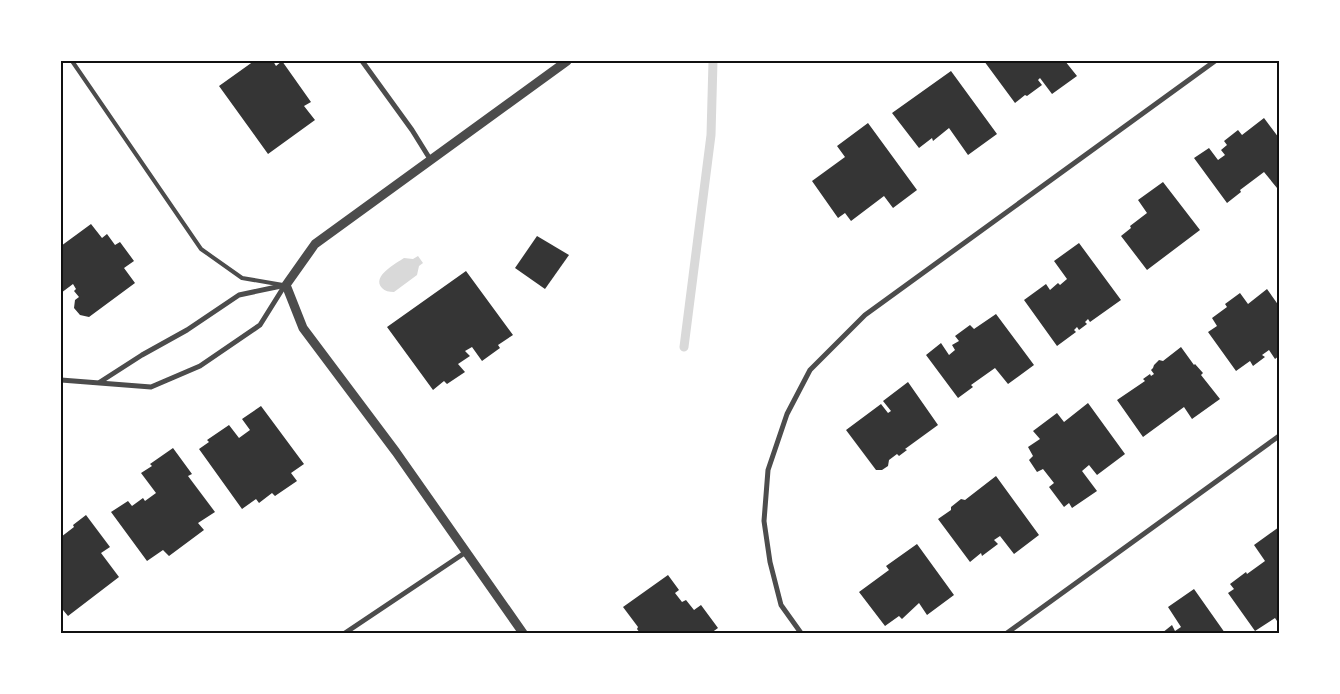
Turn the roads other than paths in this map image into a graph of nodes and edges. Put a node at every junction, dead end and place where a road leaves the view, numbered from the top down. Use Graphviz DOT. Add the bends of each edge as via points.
graph roads {
  1 [pos="72,61"];
  2 [pos="362,61"];
  3 [pos="567,61"];
  4 [pos="1215,61"];
  5 [pos="430,159"];
  6 [pos="286,285"];
  7 [pos="61,380"];
  8 [pos="100,382"];
  9 [pos="1279,436"];
  10 [pos="466,552"];
  11 [pos="344,633"];
  12 [pos="524,633"];
  13 [pos="801,633"];
  14 [pos="1007,633"];
  1 -- 6 [label="lane" via="201,249 242,278"];
  2 -- 5 [label="street"];
  3 -- 5 [label="street"];
  4 -- 13 [label="street" via="865,315 810,370 787,414 768,470 764,522 770,562 782,605"];
  5 -- 6 [label="street" via="315,244"];
  6 -- 8 [label="street" via="239,295"];
  6 -- 8 [label="street" via="260,325 200,366 151,387"];
  6 -- 10 [label="street" via="303,328"];
  7 -- 8 [label="street"];
  9 -- 14 [label="street"];
  10 -- 11 [label="street"];
  10 -- 12 [label="street"];
}
